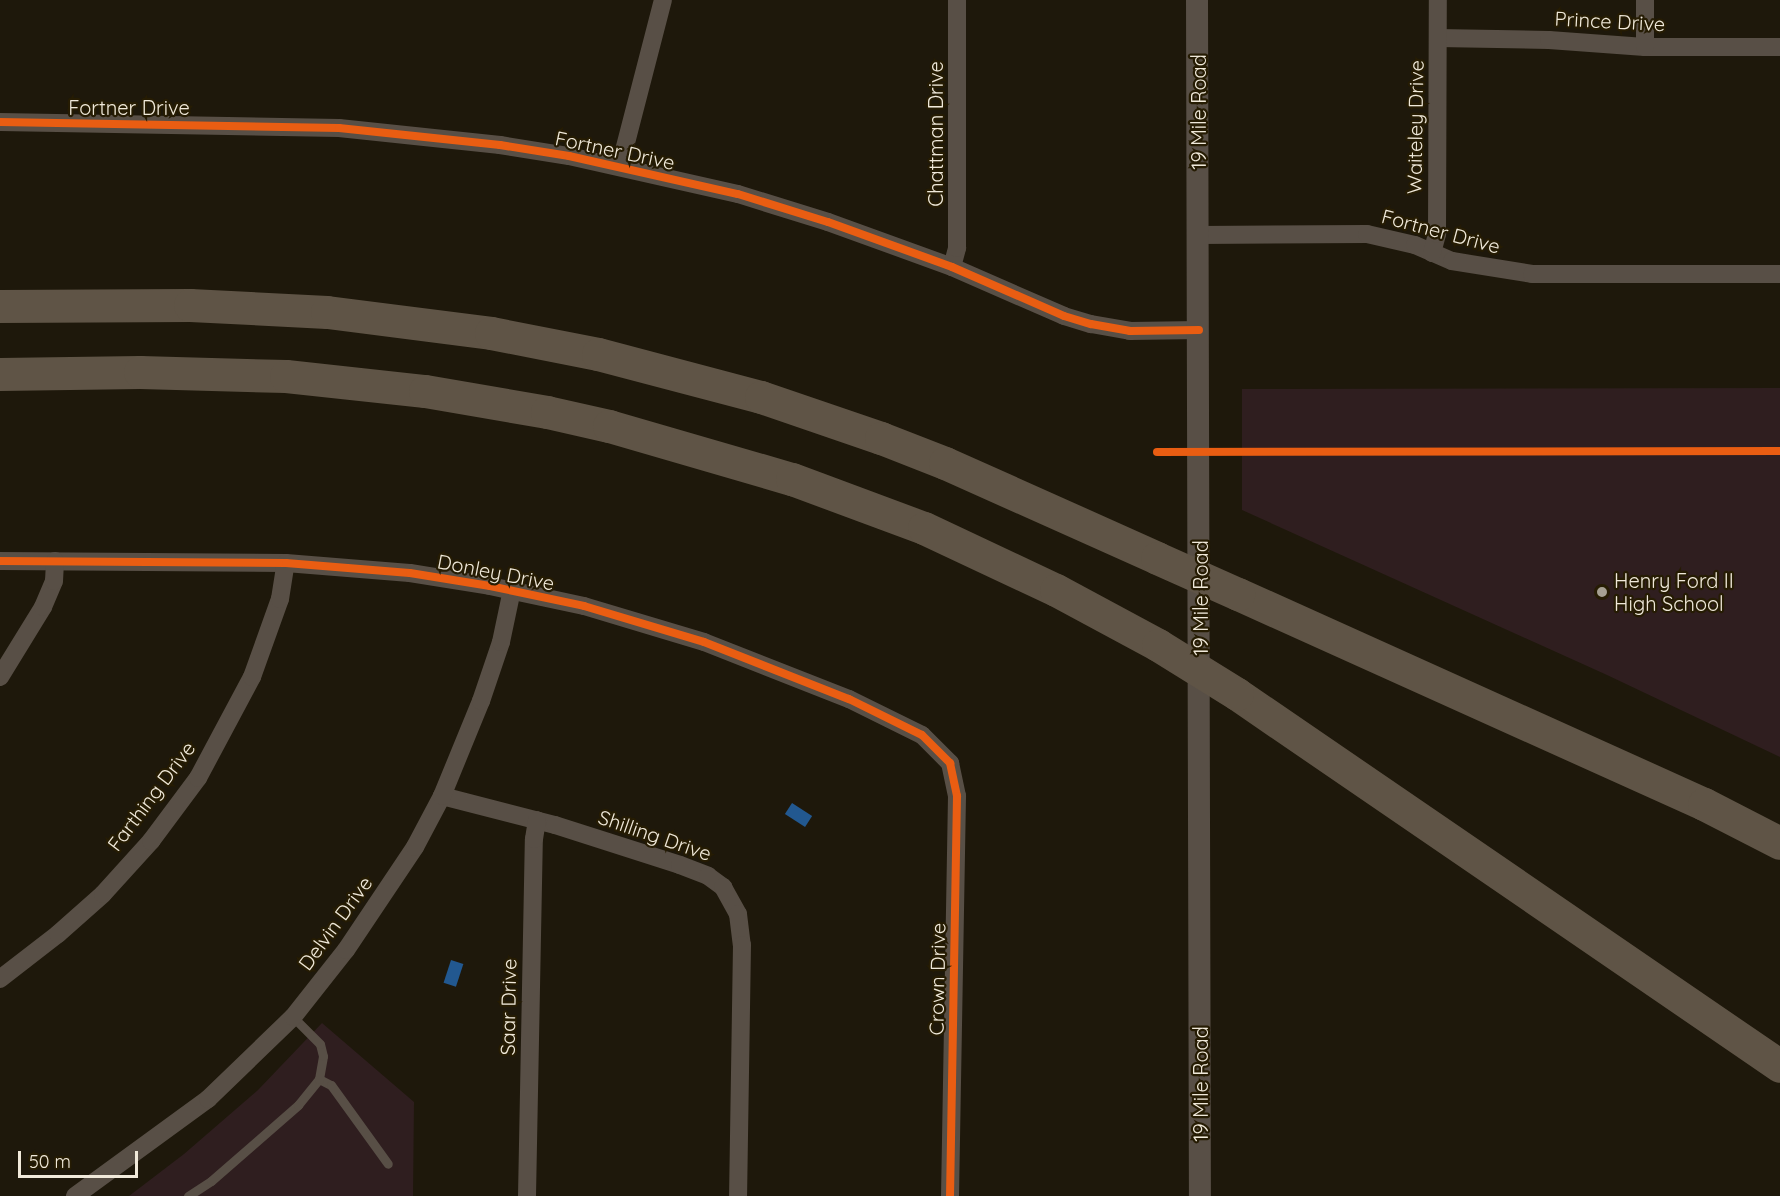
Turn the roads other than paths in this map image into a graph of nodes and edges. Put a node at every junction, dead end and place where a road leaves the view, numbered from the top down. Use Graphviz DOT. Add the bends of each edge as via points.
graph roads {
  1 [pos="663,0"];
  2 [pos="957,0"];
  3 [pos="1197,0"];
  4 [pos="1438,0"];
  5 [pos="1645,0"];
  6 [pos="1438,38"];
  7 [pos="1645,47"];
  8 [pos="1780,47"];
  9 [pos="0,122"];
  10 [pos="620,166"];
  11 [pos="1198,235"];
  12 [pos="1432,253"];
  13 [pos="952,267"];
  14 [pos="1780,274"];
  15 [pos="0,306"];
  16 [pos="1199,330"];
  17 [pos="0,374"];
  18 [pos="0,561"];
  19 [pos="55,561"];
  20 [pos="286,563"];
  21 [pos="512,590"];
  22 [pos="0,677"];
  23 [pos="950,763"];
  24 [pos="442,796"];
  25 [pos="537,820"];
  26 [pos="1780,843"];
  27 [pos="0,979"];
  28 [pos="293,1017"];
  29 [pos="1780,1066"];
  30 [pos="319,1079"];
  31 [pos="388,1164"];
  32 [pos="75,1196"];
  33 [pos="188,1196"];
  34 [pos="527,1196"];
  35 [pos="738,1196"];
  36 [pos="950,1196"];
  37 [pos="1200,1196"];
  1 -- 10 [label="street"];
  2 -- 13 [label="street, Chattman Drive" via="957,248"];
  3 -- 11 [label="street, 19 Mile Road"];
  4 -- 6 [label="street, Waiteley Drive"];
  5 -- 7 [label="street"];
  6 -- 7 [label="street, Prince Drive"];
  6 -- 12 [label="street, Waiteley Drive" via="1437,234"];
  7 -- 8 [label="street, Prince Drive"];
  9 -- 10 [label="street, Fortner Drive" via="339,128 500,145"];
  10 -- 13 [label="street, Fortner Drive" via="738,194"];
  11 -- 12 [label="street, Fortner Drive" via="1367,234 1389,237"];
  11 -- 16 [label="street, 19 Mile Road"];
  12 -- 14 [label="street, Fortner Drive" via="1468,265 1532,274"];
  13 -- 16 [label="street, Fortner Drive" via="1091,324 1130,331"];
  15 -- 26 [label="highway, bridge" via="190,304 318,311 426,323 598,354 760,397 945,463 1704,804"];
  16 -- 37 [label="street, 19 Mile Road"];
  17 -- 29 [label="highway, bridge" via="286,376 425,391 609,426 843,496 924,528 1056,590 1158,645 1237,694"];
  18 -- 19 [label="street, Donley Drive"];
  19 -- 20 [label="street, Donley Drive"];
  19 -- 22 [label="street" via="54,580 43,607"];
  20 -- 21 [label="street, Donley Drive" via="411,573"];
  20 -- 27 [label="street, Farthing Drive" via="280,599 252,677 198,778 151,841 103,894"];
  21 -- 23 [label="street, Donley Drive" via="653,625 778,668 922,735"];
  21 -- 24 [label="street, Delvin Drive" via="501,642 481,701"];
  23 -- 36 [label="street, Crown Drive" via="957,796"];
  24 -- 25 [label="street, Shilling Drive"];
  24 -- 28 [label="street, Delvin Drive" via="385,895"];
  25 -- 34 [label="street, Saar Drive"];
  25 -- 35 [label="street, Shilling Drive" via="708,876 723,887 731,901 741,928 742,945"];
  28 -- 30 [label="lane" via="320,1044 323,1056"];
  28 -- 32 [label="street, Delvin Drive" via="208,1099"];
  30 -- 31 [label="lane" via="331,1085"];
  30 -- 33 [label="lane" via="298,1105"];
}
